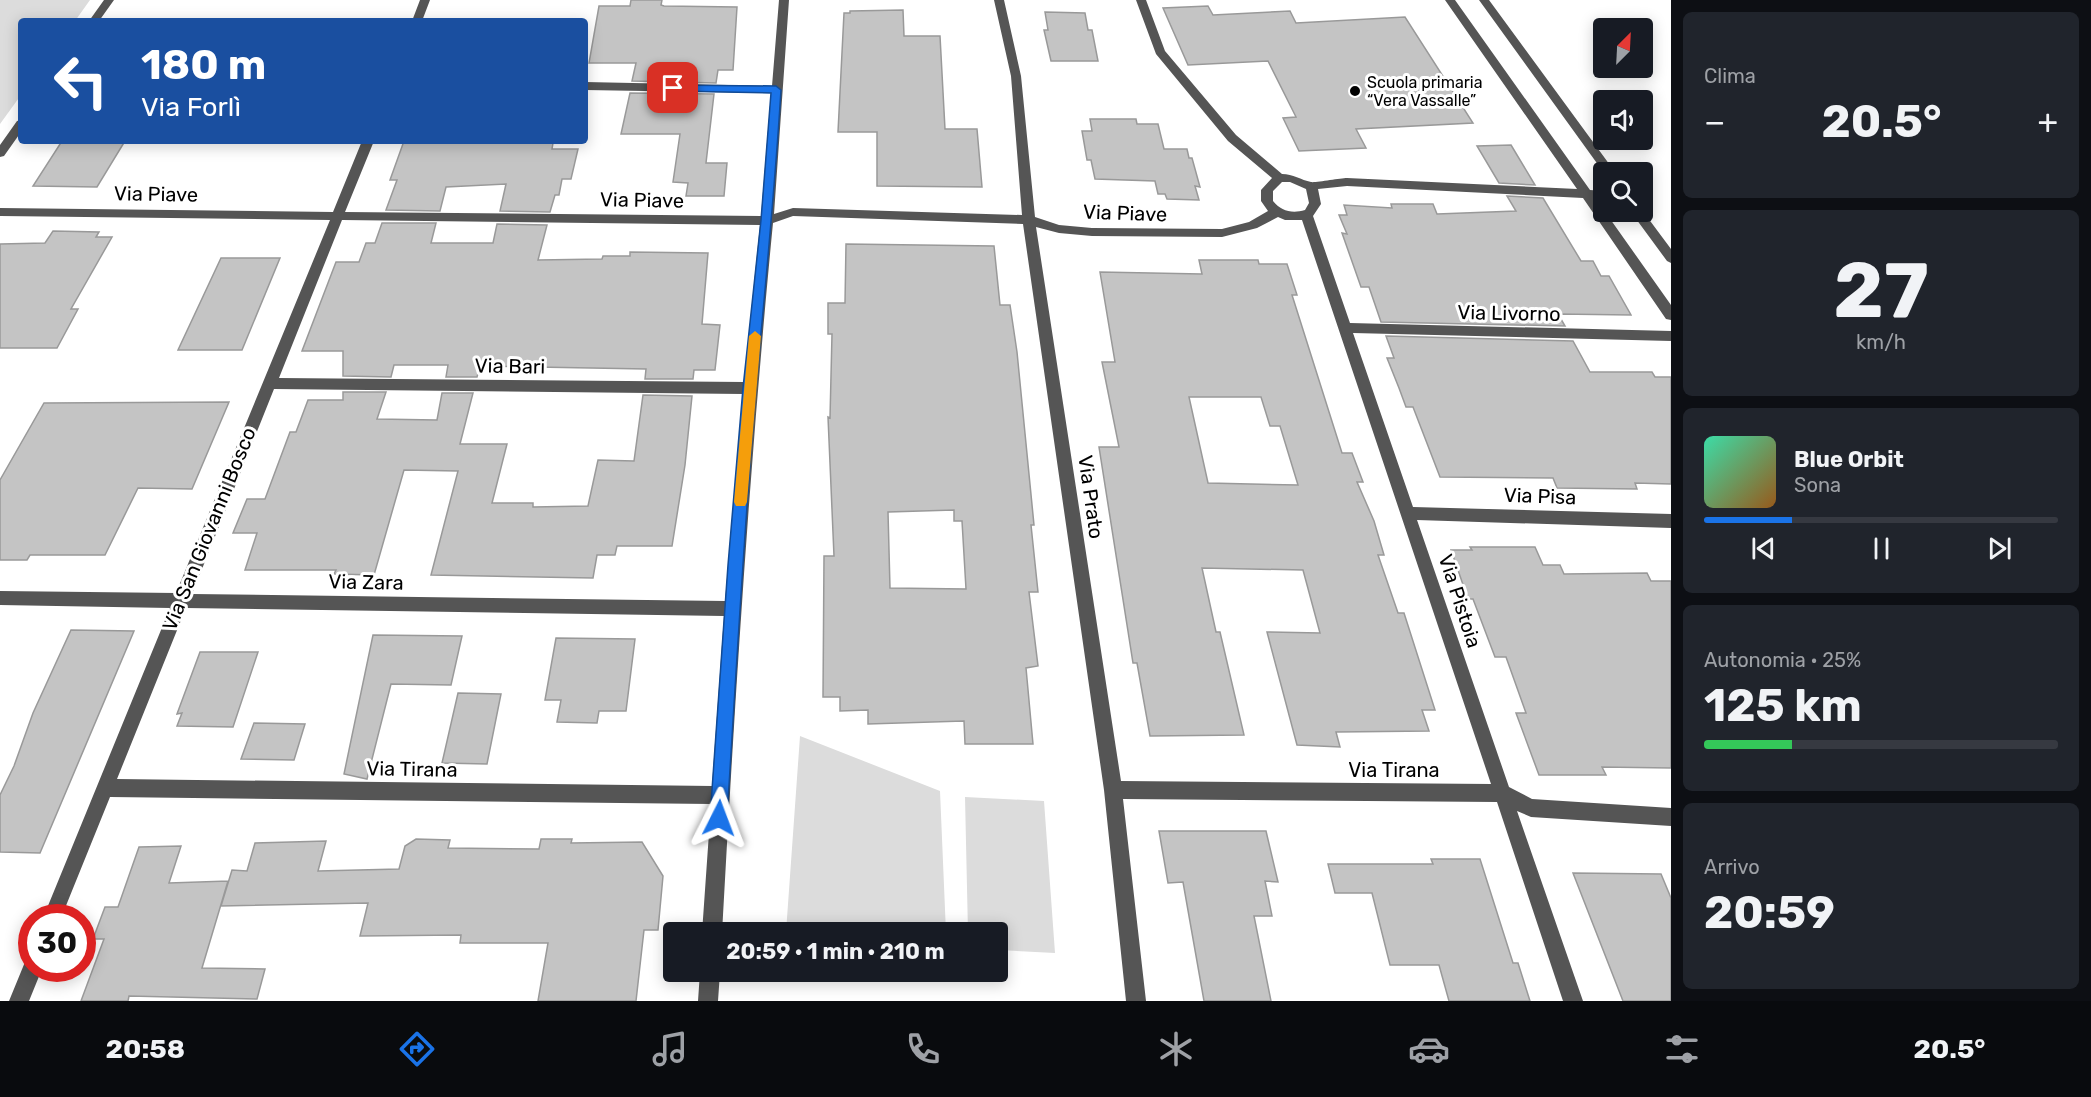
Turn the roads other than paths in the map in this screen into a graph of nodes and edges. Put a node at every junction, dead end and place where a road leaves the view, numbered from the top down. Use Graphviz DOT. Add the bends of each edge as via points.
graph roads {
  1 [pos="109,0"];
  2 [pos="425,0"];
  3 [pos="783,0"];
  4 [pos="999,0"];
  5 [pos="1142,0"];
  6 [pos="1450,0"];
  7 [pos="1484,0"];
  8 [pos="96,18"];
  9 [pos="418,18"];
  10 [pos="588,86"];
  11 [pos="776,90"];
  12 [pos="18,128"];
  13 [pos="367,144"];
  14 [pos="0,153"];
  15 [pos="1602,162"];
  16 [pos="1279,178"];
  17 [pos="1312,187"];
  18 [pos="1588,194"];
  19 [pos="1593,194"];
  20 [pos="0,212"];
  21 [pos="1275,213"];
  22 [pos="1306,214"];
  23 [pos="336,216"];
  24 [pos="767,220"];
  25 [pos="1029,220"];
  26 [pos="1644,222"];
  27 [pos="1671,258"];
  28 [pos="1671,315"];
  29 [pos="1345,328"];
  30 [pos="1671,336"];
  31 [pos="269,382"];
  32 [pos="750,388"];
  33 [pos="1408,513"];
  34 [pos="1671,521"];
  35 [pos="0,598"];
  36 [pos="180,600"];
  37 [pos="732,609"];
  38 [pos="105,788"];
  39 [pos="1113,790"];
  40 [pos="1502,793"];
  41 [pos="720,795"];
  42 [pos="1671,817"];
  43 [pos="58,904"];
  44 [pos="713,922"];
  45 [pos="27,982"];
  46 [pos="709,982"];
  47 [pos="19,1001"];
  48 [pos="708,1001"];
  49 [pos="1136,1001"];
  50 [pos="1574,1001"];
  1 -- 8 [label="street"];
  2 -- 9 [label="street"];
  3 -- 11 [label="street"];
  4 -- 25 [label="street, Via Prato" via="1016,76"];
  5 -- 16 [label="street" via="1160,52 1232,138"];
  6 -- 18 [label="street"];
  7 -- 15 [label="street"];
  10 -- 11 [label="street"];
  11 -- 24 [label="street"];
  12 -- 14 [label="street"];
  13 -- 23 [label="street, Via San Giovanni Bosco"];
  16 -- 17 [label="street" via="1292,178"];
  16 -- 21 [label="street" via="1268,194"];
  17 -- 18 [label="street" via="1347,182"];
  17 -- 22 [label="street" via="1314,203"];
  18 -- 19 [label="street"];
  18 -- 28 [label="street"];
  20 -- 23 [label="street, Via Piave"];
  21 -- 22 [label="street" via="1295,217"];
  21 -- 25 [label="street, Via Piave" via="1253,225 1222,233 1092,232 1059,229"];
  22 -- 29 [label="street, Via Pistoia"];
  23 -- 24 [label="street, Via Piave"];
  23 -- 31 [label="street, Via San Giovanni Bosco"];
  24 -- 25 [label="street, Via Piave" via="793,212"];
  24 -- 32 [label="street"];
  25 -- 39 [label="street, Via Prato"];
  26 -- 27 [label="street"];
  29 -- 30 [label="street, Via Livorno"];
  29 -- 33 [label="street, Via Pistoia"];
  31 -- 32 [label="street, Via Bari"];
  31 -- 36 [label="street, Via San Giovanni Bosco"];
  32 -- 37 [label="street"];
  33 -- 34 [label="street, Via Pisa"];
  33 -- 40 [label="street, Via Pistoia"];
  35 -- 36 [label="street, Via Zara"];
  36 -- 37 [label="street, Via Zara"];
  36 -- 38 [label="street, Via San Giovanni Bosco"];
  37 -- 41 [label="street"];
  38 -- 41 [label="street, Via Tirana"];
  38 -- 43 [label="street, Via San Giovanni Bosco"];
  39 -- 40 [label="street, Via Tirana"];
  39 -- 49 [label="street, Via Prato"];
  40 -- 42 [label="street, Via Tirana" via="1531,808"];
  40 -- 50 [label="street, Via Pistoia"];
  41 -- 44 [label="street"];
  45 -- 47 [label="street"];
  46 -- 48 [label="street"];
}
